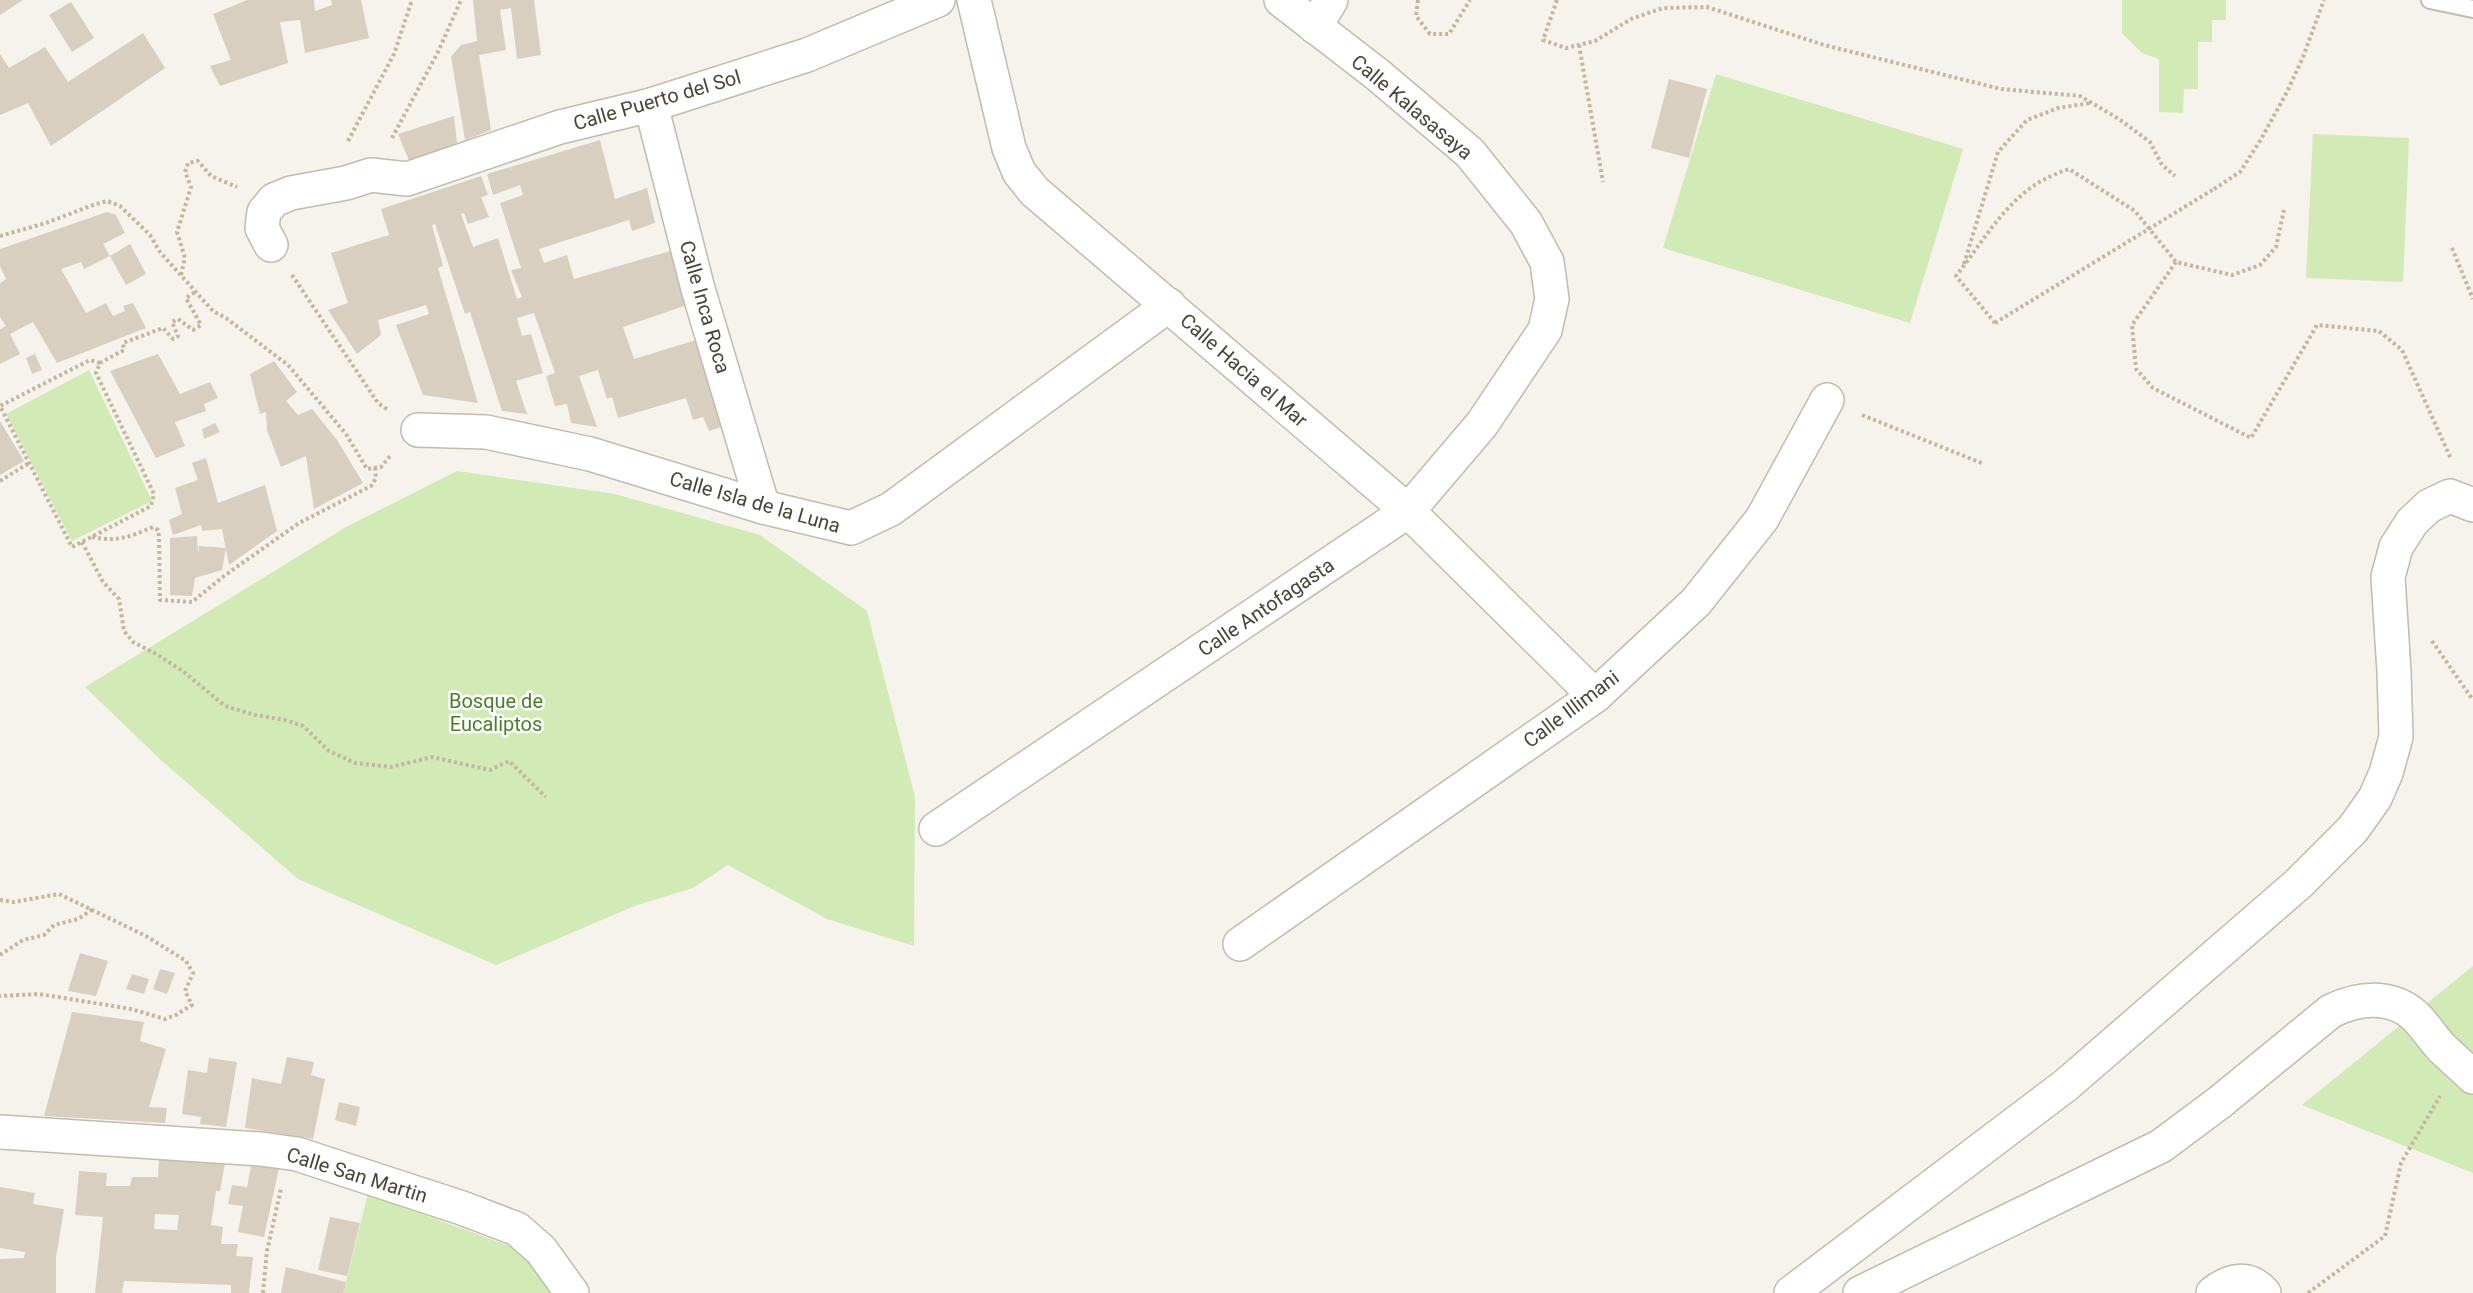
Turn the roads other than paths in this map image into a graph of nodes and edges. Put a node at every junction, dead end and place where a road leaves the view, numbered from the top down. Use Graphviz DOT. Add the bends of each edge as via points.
graph roads {
  1 [pos="938,0"];
  2 [pos="974,0"];
  3 [pos="1281,0"];
  4 [pos="2430,0"];
  5 [pos="2473,9"];
  6 [pos="1323,14"];
  7 [pos="651,105"];
  8 [pos="271,245"];
  9 [pos="1169,305"];
  10 [pos="1545,330"];
  11 [pos="1827,400"];
  12 [pos="418,430"];
  13 [pos="2462,500"];
  14 [pos="763,507"];
  15 [pos="1408,511"];
  16 [pos="1595,696"];
  17 [pos="936,829"];
  18 [pos="1240,944"];
  19 [pos="2466,1070"];
  20 [pos="0,1132"];
  21 [pos="572,1293"];
  22 [pos="1791,1293"];
  23 [pos="1860,1293"];
  24 [pos="2213,1293"];
  25 [pos="2264,1293"];
  1 -- 7 [label="street, Calle Puerto del Sol" via="807,55"];
  2 -- 9 [label="street, Calle Hacia el Mar" via="1009,148 1019,172 1034,191"];
  3 -- 6 [label="street, Calle Kalasasaya"];
  4 -- 5 [label="lane"];
  6 -- 10 [label="street, Calle Kalasasaya" via="1378,75 1470,153 1526,223 1547,262 1552,299"];
  7 -- 8 [label="street, Calle Puerto del Sol" via="560,128 407,179 371,175 291,193 274,200 264,212 262,228"];
  7 -- 14 [label="street, Calle Inca Roca" via="698,289"];
  9 -- 14 [label="street, Calle Isla de la Luna" via="891,509 851,528"];
  9 -- 15 [label="street, Calle Hacia el Mar"];
  10 -- 15 [label="street, Calle Antofagasta" via="1482,424"];
  11 -- 16 [label="street, Calle Illimani" via="1762,519 1696,602"];
  12 -- 14 [label="street, Calle Isla de la Luna" via="486,432 590,454"];
  13 -- 22 [label="street" via="2429,506 2412,522 2396,547 2388,578 2396,737 2375,798 2353,829 2298,884 2066,1085"];
  15 -- 16 [label="street, Calle Hacia el Mar"];
  15 -- 17 [label="street, Calle Antofagasta"];
  16 -- 18 [label="street, Calle Illimani"];
  19 -- 23 [label="street" via="2414,1014 2378,999 2346,1003 2161,1146"];
  20 -- 21 [label="street, Calle San Martin" via="289,1153 452,1204 517,1229 541,1250"];
  24 -- 25 [label="street" via="2234,1281 2247,1281"];
}
